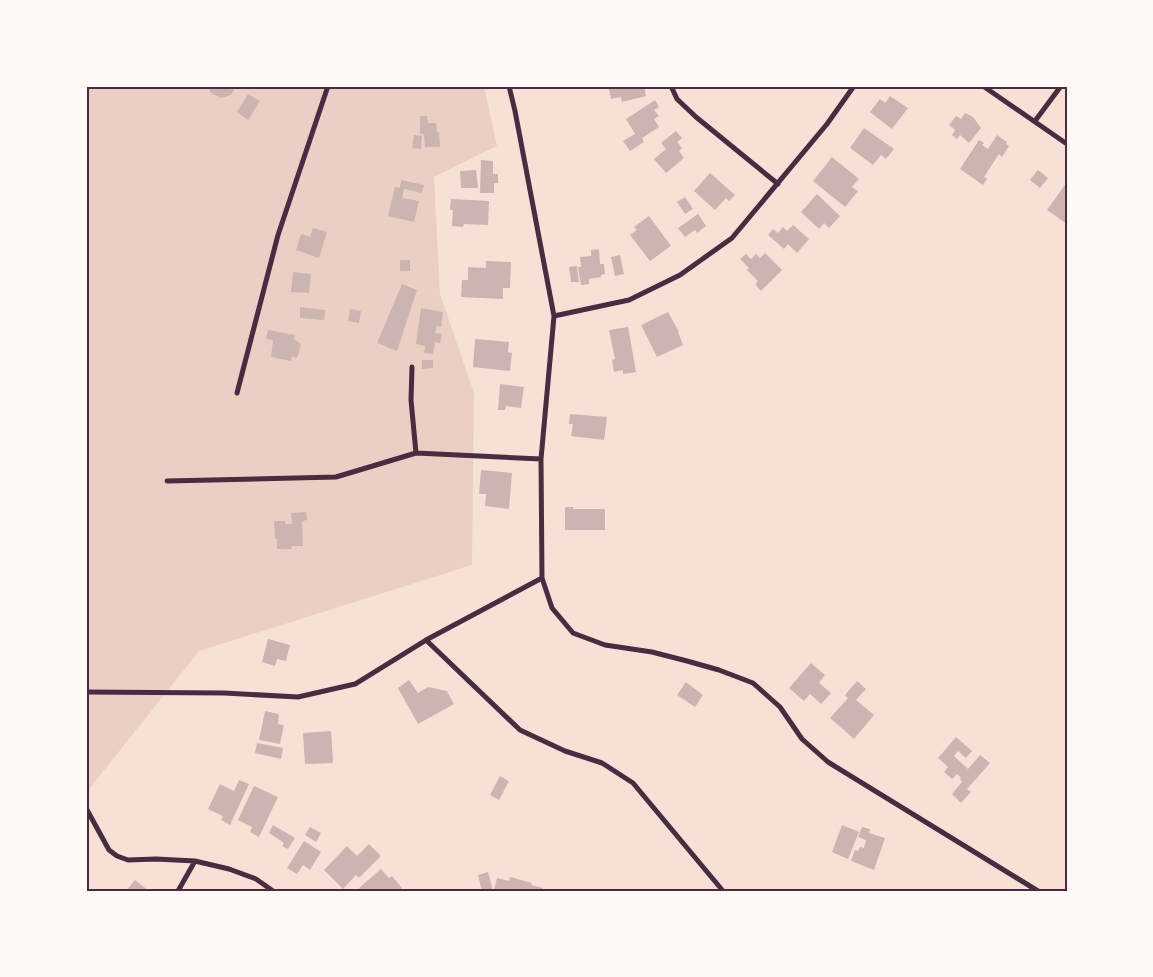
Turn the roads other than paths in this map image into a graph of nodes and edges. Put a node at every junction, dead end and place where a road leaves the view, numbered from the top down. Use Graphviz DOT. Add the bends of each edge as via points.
graph roads {
  1 [pos="328,86"];
  2 [pos="509,86"];
  3 [pos="671,86"];
  4 [pos="854,86"];
  5 [pos="983,86"];
  6 [pos="1061,86"];
  7 [pos="1035,120"];
  8 [pos="1067,144"];
  9 [pos="778,184"];
  10 [pos="554,316"];
  11 [pos="412,367"];
  12 [pos="237,392"];
  13 [pos="416,453"];
  14 [pos="542,459"];
  15 [pos="167,481"];
  16 [pos="542,578"];
  17 [pos="426,640"];
  18 [pos="86,692"];
  19 [pos="86,808"];
  20 [pos="195,861"];
  21 [pos="178,891"];
  22 [pos="273,891"];
  23 [pos="723,891"];
  24 [pos="1038,891"];
  1 -- 12 [label="street" via="278,235"];
  2 -- 10 [label="street"];
  3 -- 9 [label="street" via="677,99 696,117"];
  4 -- 9 [label="street"];
  5 -- 7 [label="street"];
  6 -- 7 [label="street"];
  7 -- 8 [label="street"];
  9 -- 10 [label="street" via="732,238 680,275 629,300"];
  10 -- 14 [label="street"];
  11 -- 13 [label="street" via="411,400"];
  13 -- 14 [label="street"];
  13 -- 15 [label="street" via="336,477"];
  14 -- 16 [label="street"];
  16 -- 17 [label="street"];
  16 -- 24 [label="street" via="552,608 573,633 605,645 687,661 753,683 780,707 802,739 828,762"];
  17 -- 18 [label="street" via="356,684 298,697"];
  17 -- 23 [label="street" via="520,730 602,763 633,783"];
  19 -- 20 [label="street" via="109,850 128,860"];
  20 -- 21 [label="street"];
  20 -- 22 [label="street" via="229,869"];
}
